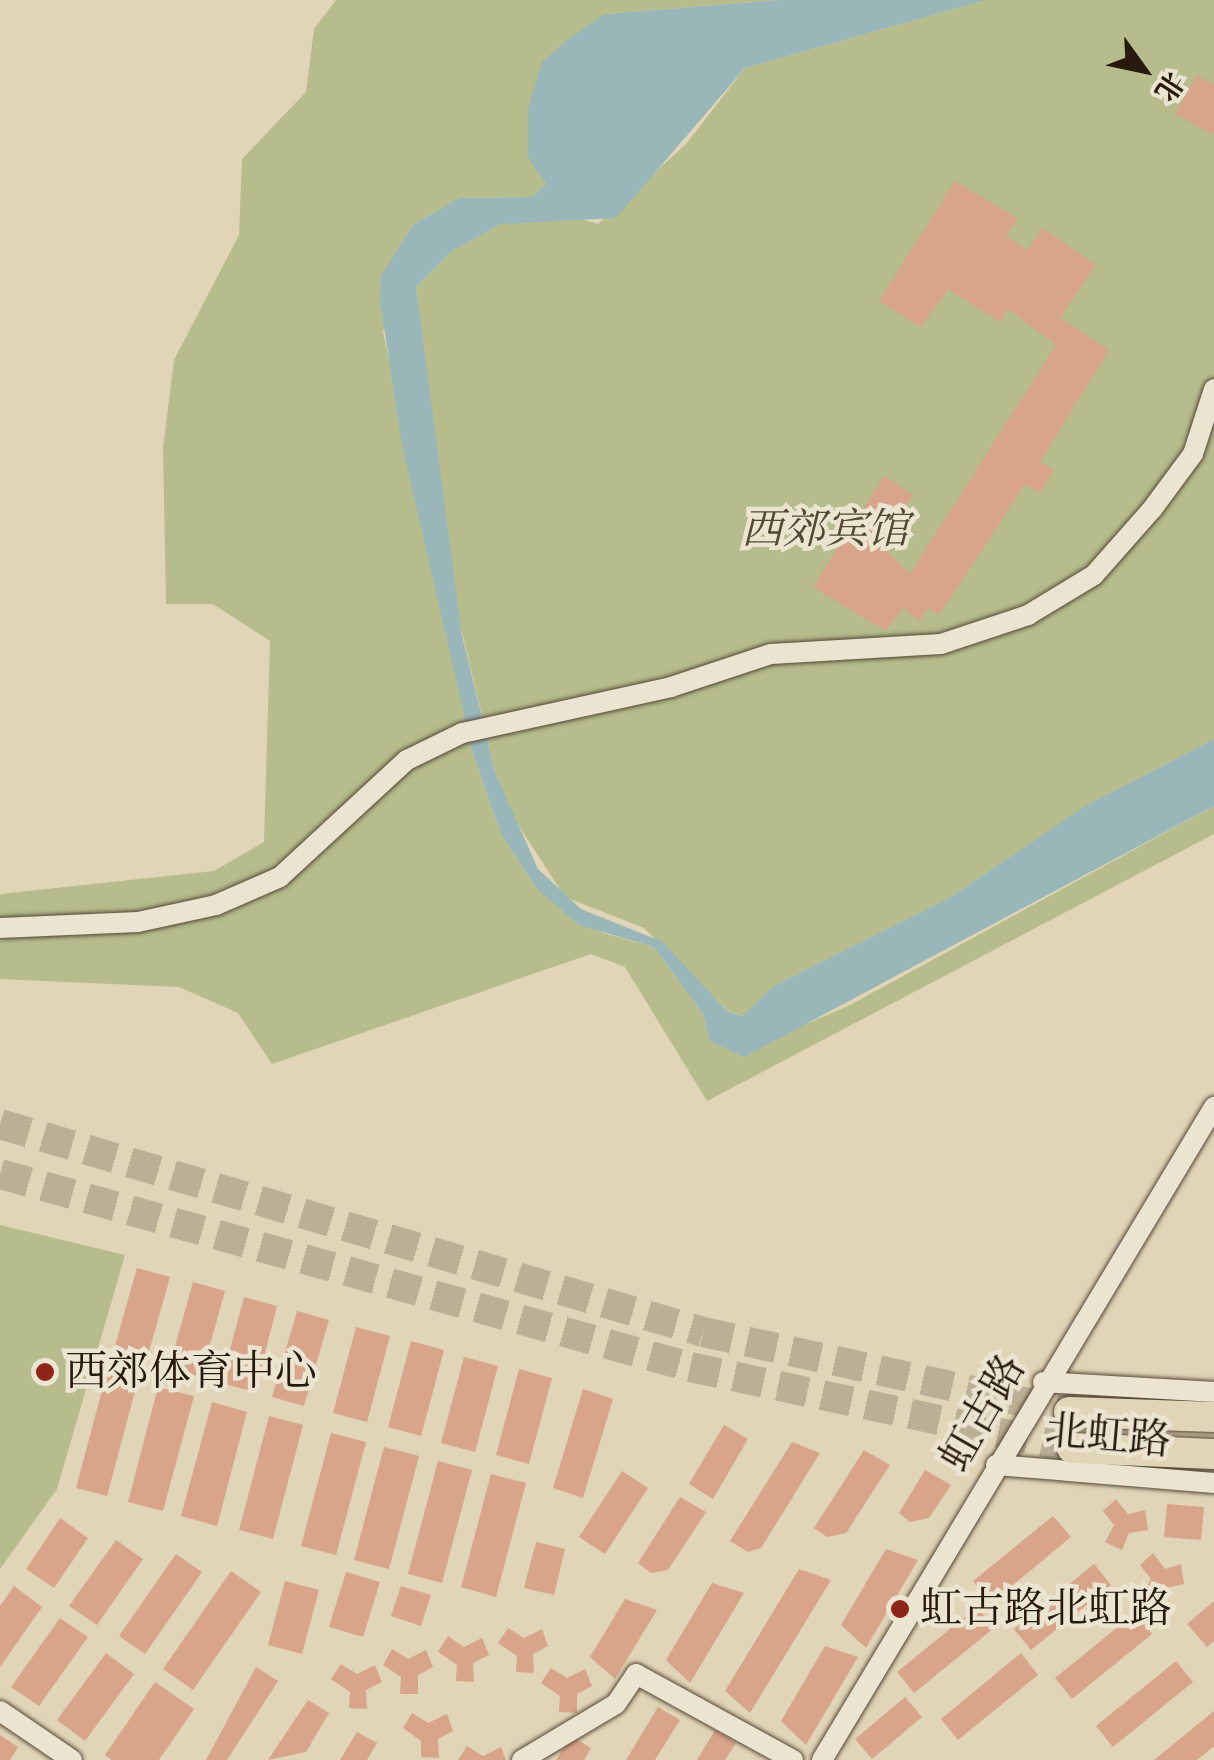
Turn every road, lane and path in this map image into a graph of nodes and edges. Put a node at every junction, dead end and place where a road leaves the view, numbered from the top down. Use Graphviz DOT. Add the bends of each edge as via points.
graph roads {
  1 [pos="1214,388"];
  2 [pos="0,928"];
  3 [pos="1214,1107"];
  4 [pos="1043,1382"];
  5 [pos="1214,1392"];
  6 [pos="1069,1412"];
  7 [pos="1214,1417"];
  8 [pos="1072,1448"];
  9 [pos="1214,1454"];
  10 [pos="996,1464"];
  11 [pos="1214,1483"];
  12 [pos="0,1711"];
  13 [pos="72,1760"];
  14 [pos="522,1760"];
  15 [pos="793,1760"];
  16 [pos="822,1760"];
  1 -- 2 [label="street" via="1193,454 1153,508 1094,575 1028,615 941,644 770,654 671,687 462,733 407,760 280,877 216,904 138,922"];
  3 -- 4 [label="street, 虹古路"];
  4 -- 5 [label="street, 北虹路"];
  4 -- 10 [label="street, 虹古路"];
  6 -- 7 [label="highway"];
  8 -- 9 [label="highway"];
  10 -- 11 [label="street, 北虹路"];
  10 -- 16 [label="street, 虹古路"];
  12 -- 13 [label="street"];
  14 -- 15 [label="street" via="616,1704 636,1674"];
}
